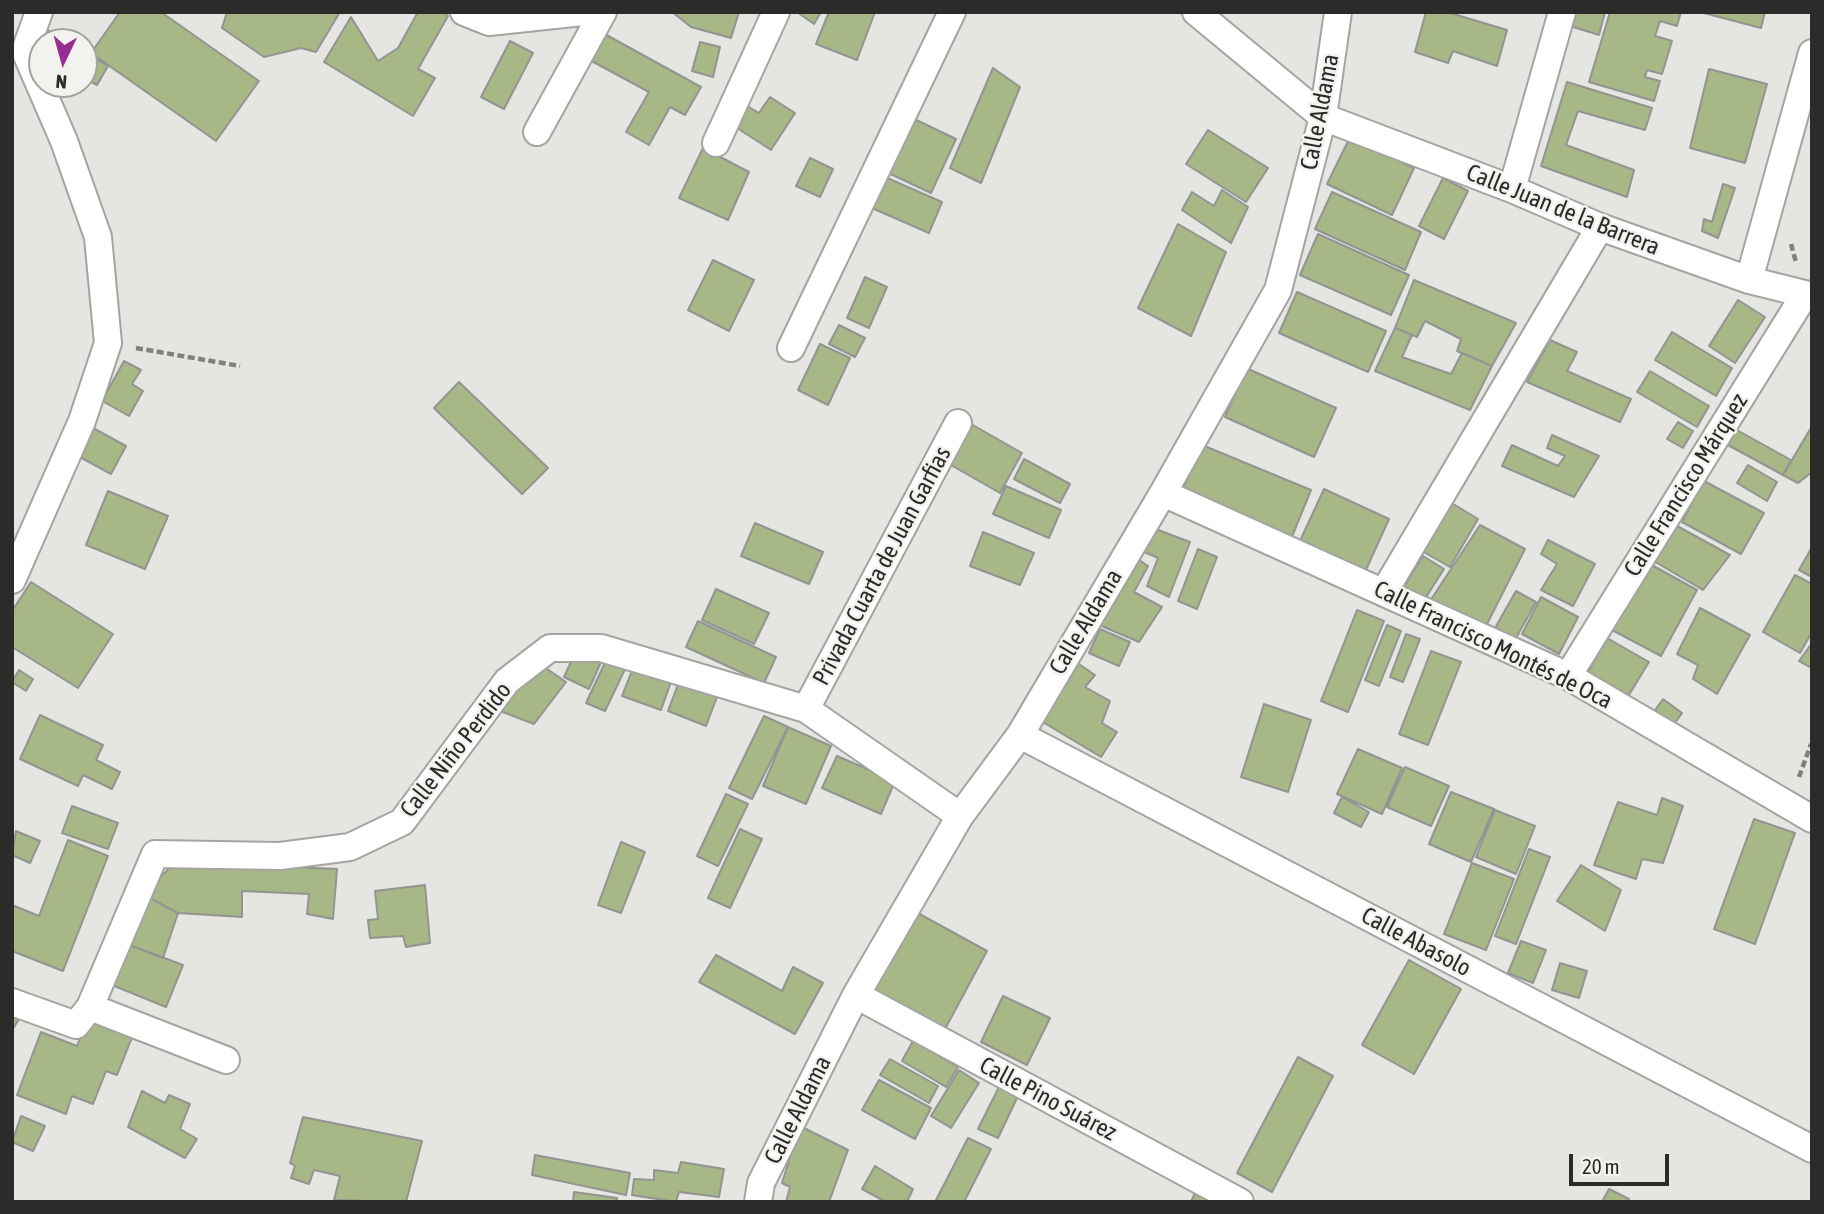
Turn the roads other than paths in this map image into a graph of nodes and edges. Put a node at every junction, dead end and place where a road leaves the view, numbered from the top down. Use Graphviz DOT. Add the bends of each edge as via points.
graph roads {
  1 [pos="39,12"];
  2 [pos="464,12"];
  3 [pos="583,12"];
  4 [pos="603,12"];
  5 [pos="776,12"];
  6 [pos="952,12"];
  7 [pos="1196,12"];
  8 [pos="1338,12"];
  9 [pos="1562,12"];
  10 [pos="19,50"];
  11 [pos="1812,53"];
  12 [pos="1323,117"];
  13 [pos="537,132"];
  14 [pos="716,143"];
  15 [pos="1512,189"];
  16 [pos="1600,227"];
  17 [pos="1749,280"];
  18 [pos="1809,301"];
  19 [pos="791,348"];
  20 [pos="958,423"];
  21 [pos="1163,493"];
  22 [pos="12,580"];
  23 [pos="1384,592"];
  24 [pos="1567,676"];
  25 [pos="806,709"];
  26 [pos="1020,735"];
  27 [pos="960,816"];
  28 [pos="1812,819"];
  29 [pos="856,995"];
  30 [pos="12,1002"];
  31 [pos="90,1007"];
  32 [pos="226,1060"];
  33 [pos="1812,1149"];
  34 [pos="758,1202"];
  35 [pos="1240,1202"];
  1 -- 10 [label="street"];
  2 -- 3 [label="street" via="489,22"];
  4 -- 13 [label="street"];
  5 -- 14 [label="street"];
  6 -- 19 [label="street"];
  7 -- 12 [label="street, Calle Juan de la Barrera"];
  8 -- 12 [label="street, Calle Aldama"];
  9 -- 15 [label="street"];
  10 -- 22 [label="street" via="64,141 99,237 108,343 82,421"];
  11 -- 17 [label="street"];
  12 -- 15 [label="street, Calle Juan de la Barrera"];
  12 -- 21 [label="street, Calle Aldama" via="1278,290"];
  15 -- 16 [label="street, Calle Juan de la Barrera"];
  16 -- 17 [label="street, Calle Juan de la Barrera"];
  16 -- 23 [label="street"];
  17 -- 18 [label="street, Calle Juan de la Barrera"];
  18 -- 24 [label="street, Calle Francisco Márquez"];
  20 -- 25 [label="street, Privada Cuarta de Juan Garfias"];
  21 -- 23 [label="street, Calle Francisco Montés de Oca"];
  21 -- 26 [label="street, Calle Aldama"];
  23 -- 24 [label="street, Calle Francisco Montés de Oca"];
  24 -- 28 [label="street, Calle Francisco Montés de Oca"];
  25 -- 27 [label="street, Calle Niño Perdido"];
  25 -- 31 [label="street, Calle Niño Perdido" via="601,648 550,649 507,681 402,822 351,846 281,856 155,854"];
  26 -- 27 [label="street, Calle Aldama"];
  26 -- 33 [label="street, Calle Abasolo"];
  27 -- 29 [label="street, Calle Aldama"];
  29 -- 34 [label="street, Calle Aldama" via="761,1183"];
  29 -- 35 [label="street, Calle Pino Suárez"];
  30 -- 31 [label="street" via="76,1025"];
  31 -- 32 [label="street"];
}
